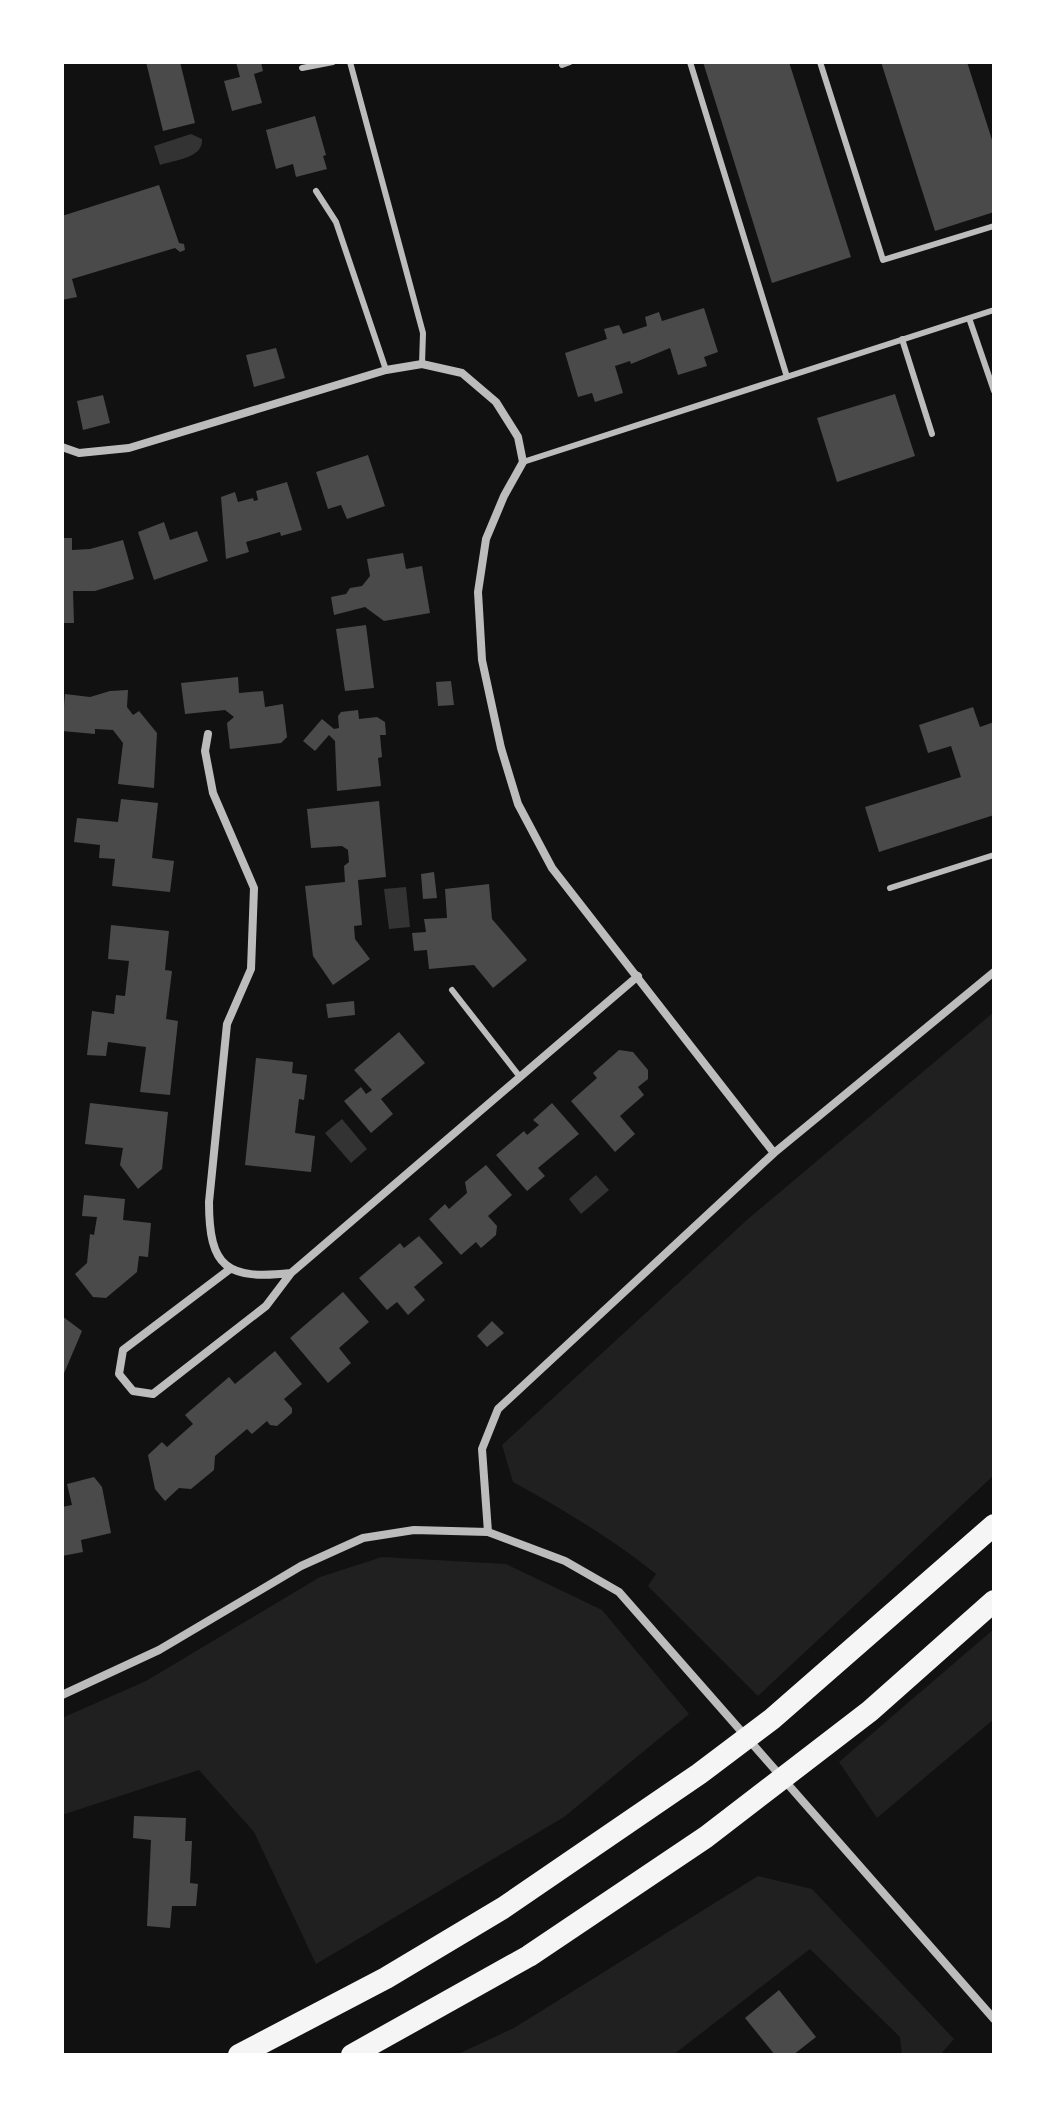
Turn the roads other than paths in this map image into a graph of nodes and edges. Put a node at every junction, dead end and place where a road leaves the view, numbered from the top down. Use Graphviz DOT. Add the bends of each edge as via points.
graph roads {
  1 [pos="333,62"];
  2 [pos="350,62"];
  3 [pos="570,62"];
  4 [pos="690,62"];
  5 [pos="820,62"];
  6 [pos="562,65"];
  7 [pos="302,68"];
  8 [pos="316,191"];
  9 [pos="994,226"];
  10 [pos="994,310"];
  11 [pos="969,318"];
  12 [pos="902,339"];
  13 [pos="422,364"];
  14 [pos="386,370"];
  15 [pos="787,377"];
  16 [pos="994,391"];
  17 [pos="932,434"];
  18 [pos="62,447"];
  19 [pos="523,462"];
  20 [pos="208,734"];
  21 [pos="994,855"];
  22 [pos="890,888"];
  23 [pos="994,972"];
  24 [pos="638,976"];
  25 [pos="452,990"];
  26 [pos="520,1077"];
  27 [pos="774,1153"];
  28 [pos="230,1269"];
  29 [pos="291,1273"];
  30 [pos="994,1525"];
  31 [pos="488,1532"];
  32 [pos="994,1601"];
  33 [pos="62,1695"];
  34 [pos="994,2019"];
  35 [pos="239,2055"];
  36 [pos="352,2055"];
  1 -- 7 [label="lane"];
  2 -- 13 [label="lane" via="423,333"];
  3 -- 6 [label="lane"];
  4 -- 15 [label="lane"];
  5 -- 9 [label="lane" via="883,260"];
  8 -- 14 [label="lane" via="336,222"];
  10 -- 11 [label="lane"];
  11 -- 12 [label="lane"];
  11 -- 16 [label="lane"];
  12 -- 15 [label="lane"];
  12 -- 17 [label="lane"];
  13 -- 14 [label="street"];
  13 -- 19 [label="street" via="462,373 496,402 518,437"];
  14 -- 18 [label="street" via="129,448 79,453"];
  15 -- 19 [label="lane"];
  19 -- 24 [label="street" via="486,539 478,592 482,660 501,748 518,804 552,868"];
  20 -- 28 [label="street" via="205,751 213,793 254,888 251,969 227,1024 209,1202 216,1253"];
  21 -- 22 [label="lane"];
  23 -- 27 [label="street"];
  24 -- 26 [label="street"];
  24 -- 27 [label="street"];
  25 -- 26 [label="lane"];
  26 -- 29 [label="street"];
  27 -- 31 [label="street" via="498,1409 482,1449"];
  28 -- 29 [label="street" via="256,1277"];
  28 -- 29 [label="street" via="123,1350 119,1374 133,1391 153,1394 266,1306"];
  30 -- 35 [label="highway" via="772,1719 699,1774 503,1908 386,1978"];
  31 -- 33 [label="street" via="414,1530 363,1538 301,1566 159,1650"];
  31 -- 34 [label="street" via="565,1561 619,1592"];
  32 -- 36 [label="highway" via="870,1711 706,1837 529,1956"];
}
